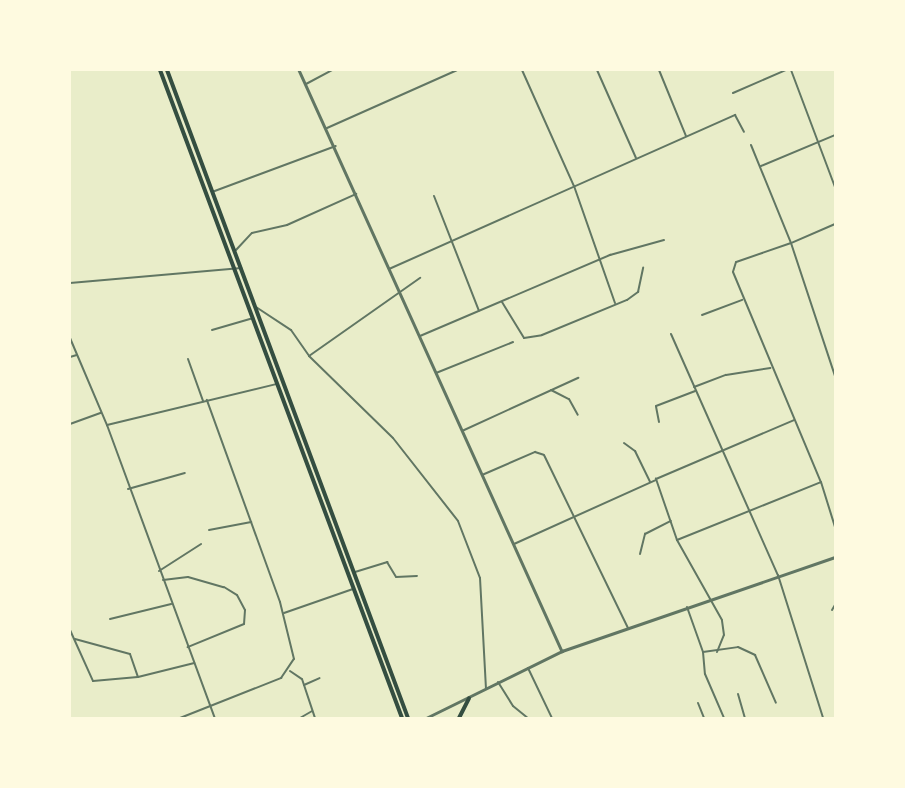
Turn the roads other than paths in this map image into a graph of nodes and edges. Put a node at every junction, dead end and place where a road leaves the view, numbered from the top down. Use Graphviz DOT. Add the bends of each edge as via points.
graph roads {
  1 [pos="160,70"];
  2 [pos="167,70"];
  3 [pos="298,70"];
  4 [pos="332,70"];
  5 [pos="457,70"];
  6 [pos="522,70"];
  7 [pos="597,70"];
  8 [pos="659,70"];
  9 [pos="786,70"];
  10 [pos="791,70"];
  11 [pos="306,84"];
  12 [pos="734,94"];
  13 [pos="327,128"];
  14 [pos="744,132"];
  15 [pos="835,134"];
  16 [pos="686,136"];
  17 [pos="817,142"];
  18 [pos="751,144"];
  19 [pos="336,146"];
  20 [pos="636,158"];
  21 [pos="760,166"];
  22 [pos="574,186"];
  23 [pos="835,187"];
  24 [pos="212,192"];
  25 [pos="356,194"];
  26 [pos="434,196"];
  27 [pos="835,224"];
  28 [pos="453,240"];
  29 [pos="664,240"];
  30 [pos="791,243"];
  31 [pos="234,252"];
  32 [pos="601,261"];
  33 [pos="241,268"];
  34 [pos="643,268"];
  35 [pos="235,269"];
  36 [pos="389,269"];
  37 [pos="420,278"];
  38 [pos="70,283"];
  39 [pos="398,290"];
  40 [pos="742,300"];
  41 [pos="502,302"];
  42 [pos="615,303"];
  43 [pos="255,306"];
  44 [pos="479,311"];
  45 [pos="702,315"];
  46 [pos="253,318"];
  47 [pos="212,330"];
  48 [pos="671,334"];
  49 [pos="420,336"];
  50 [pos="70,338"];
  51 [pos="512,342"];
  52 [pos="76,355"];
  53 [pos="309,356"];
  54 [pos="70,357"];
  55 [pos="188,359"];
  56 [pos="770,368"];
  57 [pos="436,373"];
  58 [pos="835,376"];
  59 [pos="578,378"];
  60 [pos="277,384"];
  61 [pos="694,387"];
  62 [pos="551,390"];
  63 [pos="695,391"];
  64 [pos="207,400"];
  65 [pos="203,401"];
  66 [pos="101,413"];
  67 [pos="578,415"];
  68 [pos="794,420"];
  69 [pos="659,422"];
  70 [pos="70,424"];
  71 [pos="107,425"];
  72 [pos="462,431"];
  73 [pos="624,443"];
  74 [pos="722,451"];
  75 [pos="185,473"];
  76 [pos="482,475"];
  77 [pos="656,479"];
  78 [pos="650,482"];
  79 [pos="822,482"];
  80 [pos="127,489"];
  81 [pos="748,509"];
  82 [pos="578,518"];
  83 [pos="670,521"];
  84 [pos="251,522"];
  85 [pos="835,527"];
  86 [pos="209,530"];
  87 [pos="677,540"];
  88 [pos="201,544"];
  89 [pos="514,544"];
  90 [pos="640,554"];
  91 [pos="835,557"];
  92 [pos="159,571"];
  93 [pos="355,572"];
  94 [pos="778,575"];
  95 [pos="417,576"];
  96 [pos="163,580"];
  97 [pos="355,589"];
  98 [pos="707,598"];
  99 [pos="172,603"];
  100 [pos="835,605"];
  101 [pos="687,607"];
  102 [pos="832,610"];
  103 [pos="283,613"];
  104 [pos="110,619"];
  105 [pos="628,628"];
  106 [pos="70,630"];
  107 [pos="75,639"];
  108 [pos="188,647"];
  109 [pos="562,651"];
  110 [pos="704,652"];
  111 [pos="717,652"];
  112 [pos="194,662"];
  113 [pos="528,668"];
  114 [pos="290,671"];
  115 [pos="138,677"];
  116 [pos="320,678"];
  117 [pos="498,682"];
  118 [pos="304,685"];
  119 [pos="486,688"];
  120 [pos="738,694"];
  121 [pos="469,698"];
  122 [pos="776,702"];
  123 [pos="698,703"];
  124 [pos="210,704"];
  125 [pos="312,711"];
  126 [pos="180,718"];
  127 [pos="215,718"];
  128 [pos="300,718"];
  129 [pos="315,718"];
  130 [pos="402,718"];
  131 [pos="408,718"];
  132 [pos="426,718"];
  133 [pos="459,718"];
  134 [pos="528,718"];
  135 [pos="552,718"];
  136 [pos="704,718"];
  137 [pos="724,718"];
  138 [pos="745,718"];
  139 [pos="823,718"];
  1 -- 35 [label="highway"];
  2 -- 24 [label="highway"];
  3 -- 11 [label="street"];
  4 -- 11 [label="street"];
  5 -- 13 [label="street"];
  6 -- 22 [label="street"];
  7 -- 20 [label="street"];
  8 -- 16 [label="street"];
  9 -- 12 [label="street"];
  10 -- 17 [label="street"];
  11 -- 13 [label="street"];
  13 -- 19 [label="street"];
  14 -- 16 [label="street" via="735,115"];
  15 -- 17 [label="street"];
  16 -- 20 [label="street"];
  17 -- 21 [label="street"];
  17 -- 23 [label="street"];
  18 -- 21 [label="street"];
  19 -- 24 [label="street"];
  19 -- 25 [label="street"];
  20 -- 22 [label="street"];
  21 -- 30 [label="street"];
  22 -- 28 [label="street"];
  22 -- 32 [label="street"];
  24 -- 31 [label="highway"];
  25 -- 31 [label="street" via="287,225 252,233"];
  25 -- 36 [label="street"];
  26 -- 28 [label="street"];
  27 -- 30 [label="street"];
  28 -- 36 [label="street"];
  28 -- 44 [label="street"];
  29 -- 32 [label="street" via="629,247"];
  30 -- 40 [label="street" via="736,262 732,272"];
  30 -- 58 [label="street"];
  31 -- 33 [label="highway"];
  32 -- 41 [label="street"];
  32 -- 42 [label="street"];
  33 -- 35 [label="street"];
  33 -- 43 [label="highway"];
  34 -- 42 [label="street" via="638,292"];
  35 -- 38 [label="street"];
  35 -- 46 [label="highway"];
  36 -- 39 [label="street"];
  37 -- 39 [label="street"];
  39 -- 49 [label="street"];
  39 -- 53 [label="street" via="347,333"];
  40 -- 45 [label="street"];
  40 -- 56 [label="street"];
  41 -- 42 [label="street" via="524,338"];
  41 -- 44 [label="street"];
  43 -- 53 [label="street" via="284,323"];
  43 -- 93 [label="highway"];
  44 -- 49 [label="street"];
  46 -- 47 [label="street"];
  46 -- 60 [label="highway"];
  48 -- 61 [label="street"];
  49 -- 57 [label="street"];
  50 -- 52 [label="street"];
  51 -- 57 [label="street"];
  52 -- 54 [label="street"];
  52 -- 66 [label="street"];
  53 -- 119 [label="street" via="393,438 468,537 480,578"];
  55 -- 65 [label="street"];
  56 -- 61 [label="street" via="726,375"];
  56 -- 68 [label="street"];
  57 -- 72 [label="street"];
  59 -- 62 [label="street"];
  60 -- 64 [label="street"];
  60 -- 97 [label="highway"];
  61 -- 63 [label="street"];
  62 -- 67 [label="street" via="569,400"];
  62 -- 72 [label="street"];
  63 -- 69 [label="street" via="656,406"];
  63 -- 74 [label="street"];
  64 -- 65 [label="street"];
  64 -- 84 [label="street"];
  65 -- 71 [label="street"];
  66 -- 70 [label="street"];
  66 -- 71 [label="street"];
  68 -- 74 [label="street"];
  68 -- 79 [label="street"];
  71 -- 80 [label="street"];
  72 -- 76 [label="street"];
  73 -- 78 [label="street" via="635,451"];
  74 -- 77 [label="street"];
  74 -- 81 [label="street"];
  75 -- 80 [label="street"];
  76 -- 82 [label="street" via="542,453"];
  76 -- 89 [label="street"];
  77 -- 78 [label="street"];
  77 -- 83 [label="street"];
  78 -- 82 [label="street"];
  79 -- 81 [label="street"];
  79 -- 85 [label="street"];
  80 -- 92 [label="street"];
  81 -- 87 [label="street"];
  81 -- 94 [label="street"];
  82 -- 89 [label="street"];
  82 -- 105 [label="street"];
  83 -- 87 [label="street"];
  83 -- 90 [label="street" via="645,534"];
  84 -- 86 [label="street"];
  84 -- 103 [label="street"];
  87 -- 98 [label="street"];
  88 -- 92 [label="street"];
  89 -- 109 [label="street"];
  91 -- 94 [label="street"];
  92 -- 96 [label="street"];
  93 -- 95 [label="street" via="389,562 396,577"];
  93 -- 131 [label="highway"];
  94 -- 98 [label="street"];
  94 -- 139 [label="street"];
  96 -- 99 [label="street"];
  96 -- 108 [label="street" via="188,577 224,587 236,595 245,610 244,624"];
  97 -- 103 [label="street"];
  97 -- 130 [label="highway"];
  98 -- 101 [label="street"];
  98 -- 111 [label="street" via="723,625"];
  99 -- 104 [label="street"];
  99 -- 108 [label="street"];
  100 -- 102 [label="street"];
  101 -- 105 [label="street"];
  101 -- 110 [label="street"];
  103 -- 114 [label="street" via="295,654"];
  105 -- 109 [label="street"];
  106 -- 107 [label="street"];
  107 -- 115 [label="street" via="130,654"];
  107 -- 115 [label="street" via="92,681"];
  108 -- 112 [label="street"];
  109 -- 113 [label="street"];
  110 -- 111 [label="street"];
  110 -- 137 [label="street" via="705,674"];
  111 -- 122 [label="street" via="738,647 758,657"];
  112 -- 115 [label="street"];
  112 -- 124 [label="street"];
  113 -- 117 [label="street"];
  113 -- 135 [label="street"];
  114 -- 118 [label="street"];
  114 -- 124 [label="street"];
  116 -- 118 [label="street"];
  117 -- 119 [label="street"];
  117 -- 134 [label="street" via="513,706"];
  118 -- 125 [label="street"];
  119 -- 121 [label="street"];
  120 -- 138 [label="street"];
  121 -- 132 [label="street"];
  121 -- 133 [label="highway"];
  123 -- 136 [label="street"];
  124 -- 126 [label="street"];
  124 -- 127 [label="street"];
  125 -- 128 [label="street"];
  125 -- 129 [label="street"];
}
